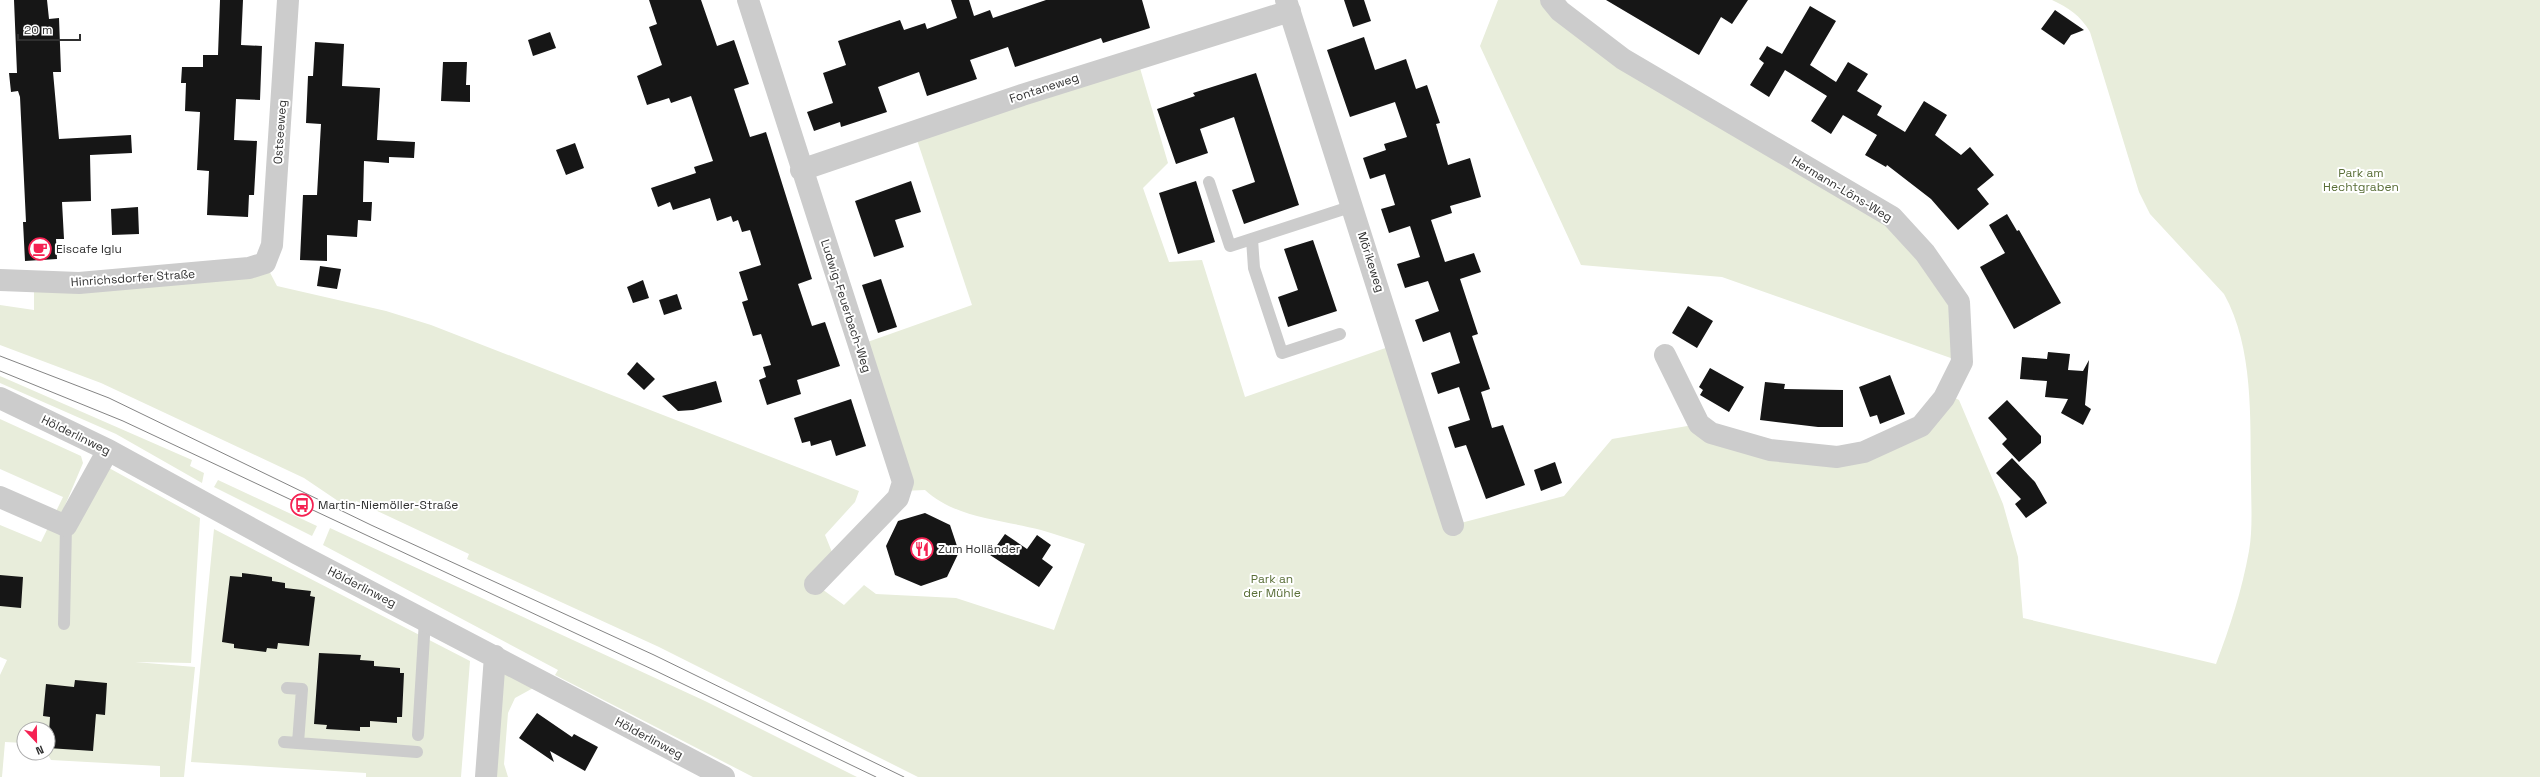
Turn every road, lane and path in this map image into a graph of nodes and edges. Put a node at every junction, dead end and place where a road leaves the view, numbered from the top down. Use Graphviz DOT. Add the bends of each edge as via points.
graph roads {
  1 [pos="288,0"];
  2 [pos="748,0"];
  3 [pos="1551,0"];
  4 [pos="1288,6"];
  5 [pos="801,170"];
  6 [pos="1209,182"];
  7 [pos="1353,206"];
  8 [pos="1252,239"];
  9 [pos="265,263"];
  10 [pos="0,280"];
  11 [pos="1340,334"];
  12 [pos="1665,355"];
  13 [pos="0,398"];
  14 [pos="108,450"];
  15 [pos="0,497"];
  16 [pos="1453,525"];
  17 [pos="66,526"];
  18 [pos="815,584"];
  19 [pos="425,620"];
  20 [pos="64,624"];
  21 [pos="495,656"];
  22 [pos="287,688"];
  23 [pos="418,735"];
  24 [pos="284,742"];
  25 [pos="298,743"];
  26 [pos="416,752"];
  27 [pos="486,777"];
  28 [pos="724,777"];
  1 -- 9 [label="street, Ostseeweg" via="272,246"];
  2 -- 5 [label="street, Ludwig-Feuerbach-Weg"];
  3 -- 12 [label="street, Hermann-Löns-Weg" via="1560,11 1623,59 1892,217 1925,253 1959,302 1962,362 1944,398 1921,426 1864,452 1837,457 1770,450 1711,433 1698,424"];
  4 -- 5 [label="street, Fontaneweg"];
  4 -- 7 [label="street, Mörikeweg"];
  5 -- 18 [label="street, Ludwig-Feuerbach-Weg" via="903,482 898,498"];
  6 -- 8 [label="lane" via="1230,246"];
  7 -- 8 [label="lane"];
  7 -- 16 [label="street, Mörikeweg"];
  8 -- 11 [label="lane" via="1254,268 1282,353"];
  9 -- 10 [label="street, Hinrichsdorfer Straße" via="250,268 79,283"];
  13 -- 14 [label="street, Hölderlinweg"];
  14 -- 17 [label="street"];
  14 -- 19 [label="street, Hölderlinweg"];
  15 -- 17 [label="street"];
  17 -- 20 [label="lane"];
  19 -- 21 [label="street, Hölderlinweg"];
  19 -- 23 [label="lane"];
  21 -- 27 [label="street"];
  21 -- 28 [label="street, Hölderlinweg"];
  22 -- 25 [label="lane" via="302,689"];
  24 -- 25 [label="lane"];
  25 -- 26 [label="lane"];
}
